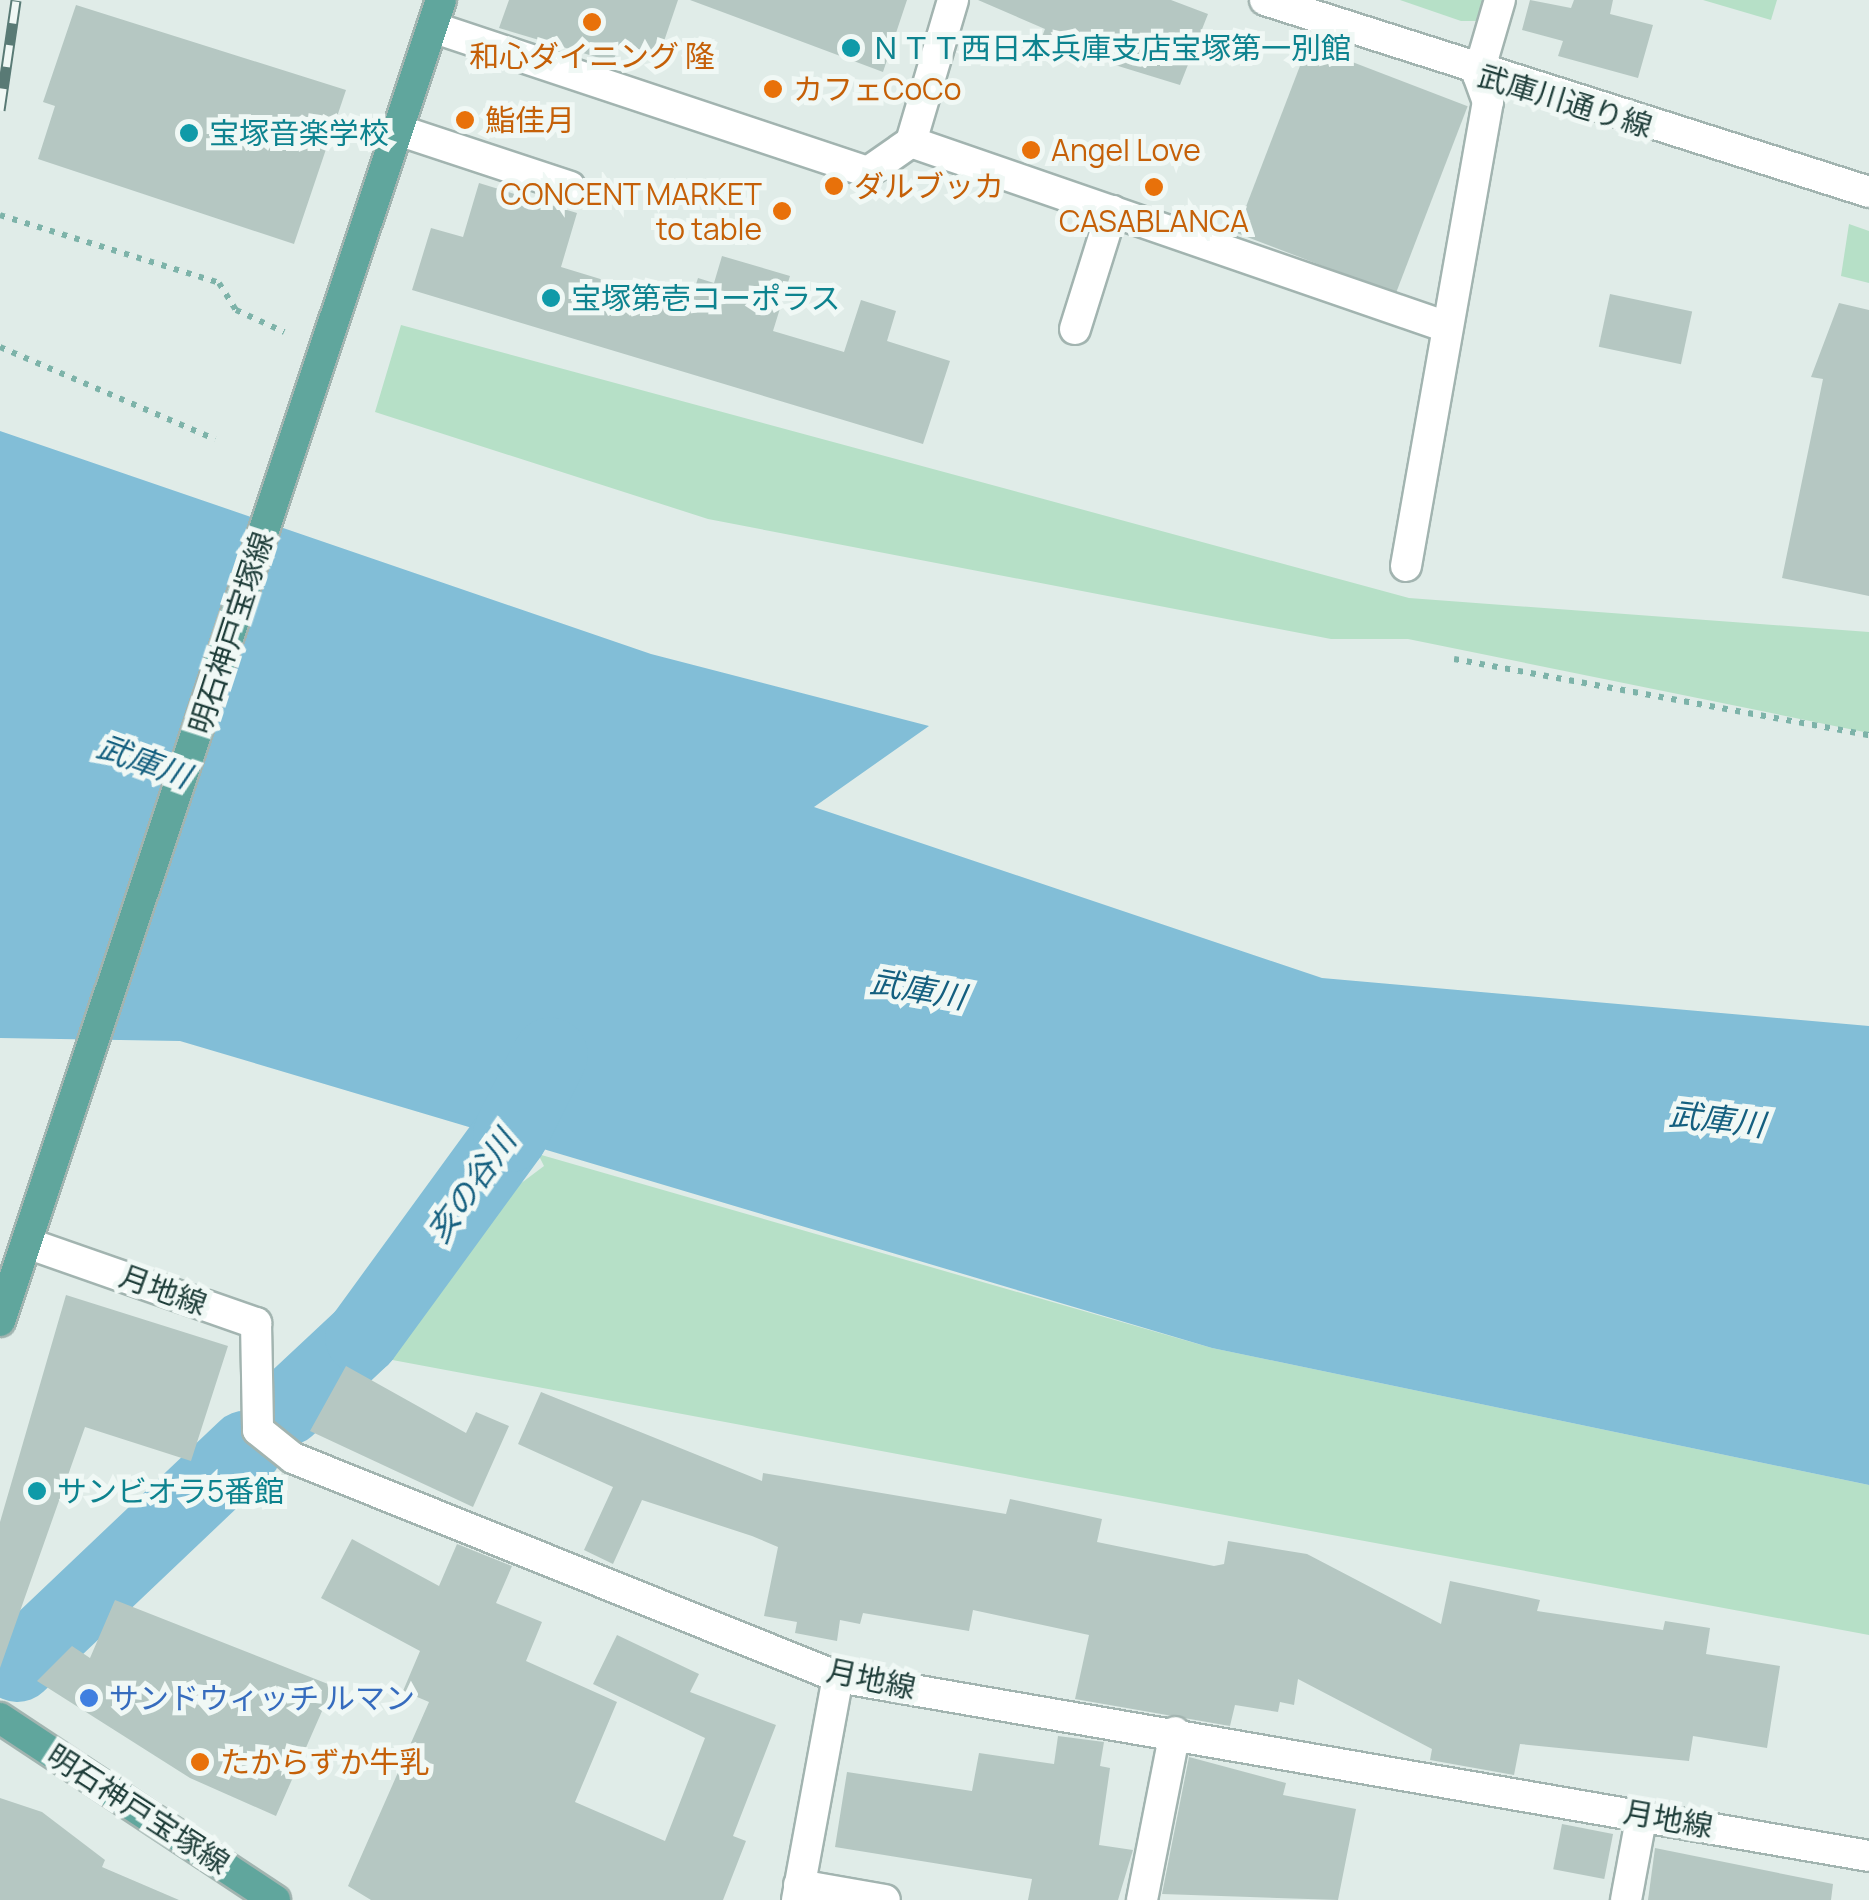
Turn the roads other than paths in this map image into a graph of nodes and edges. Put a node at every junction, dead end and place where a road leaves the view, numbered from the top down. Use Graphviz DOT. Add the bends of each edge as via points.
graph roads {
  1 [pos="952,0"];
  2 [pos="1264,0"];
  3 [pos="1500,0"];
  4 [pos="437,13"];
  5 [pos="1478,75"];
  6 [pos="398,130"];
  7 [pos="911,142"];
  8 [pos="570,187"];
  9 [pos="1869,192"];
  10 [pos="1112,211"];
  11 [pos="1446,327"];
  12 [pos="1075,328"];
  13 [pos="1406,566"];
  14 [pos="31,1232"];
  15 [pos="0,1321"];
  16 [pos="838,1677"];
  17 [pos="0,1718"];
  18 [pos="1176,1732"];
  19 [pos="1642,1814"];
  20 [pos="1869,1856"];
  21 [pos="798,1892"];
  22 [pos="275,1900"];
  23 [pos="885,1900"];
  24 [pos="1142,1900"];
  25 [pos="1626,1900"];
  1 -- 7 [label="street"];
  2 -- 5 [label="street, 武庫川通り線"];
  3 -- 5 [label="street"];
  4 -- 6 [label="main road, 明石神戸宝塚線"];
  4 -- 7 [label="street" via="868,172"];
  5 -- 9 [label="street, 武庫川通り線"];
  5 -- 11 [label="street" via="1488,102"];
  6 -- 8 [label="street"];
  6 -- 14 [label="main road, 明石神戸宝塚線"];
  7 -- 10 [label="street"];
  10 -- 11 [label="street"];
  10 -- 12 [label="street"];
  11 -- 13 [label="street"];
  14 -- 15 [label="main road, 明石神戸宝塚線"];
  14 -- 16 [label="street, 月地線" via="256,1323 258,1430 293,1458"];
  16 -- 18 [label="street, 月地線"];
  16 -- 21 [label="street"];
  17 -- 22 [label="main road, 明石神戸宝塚線"];
  18 -- 19 [label="street, 月地線"];
  18 -- 24 [label="street"];
  19 -- 20 [label="street, 月地線"];
  19 -- 25 [label="street"];
  21 -- 23 [label="street"];
}
